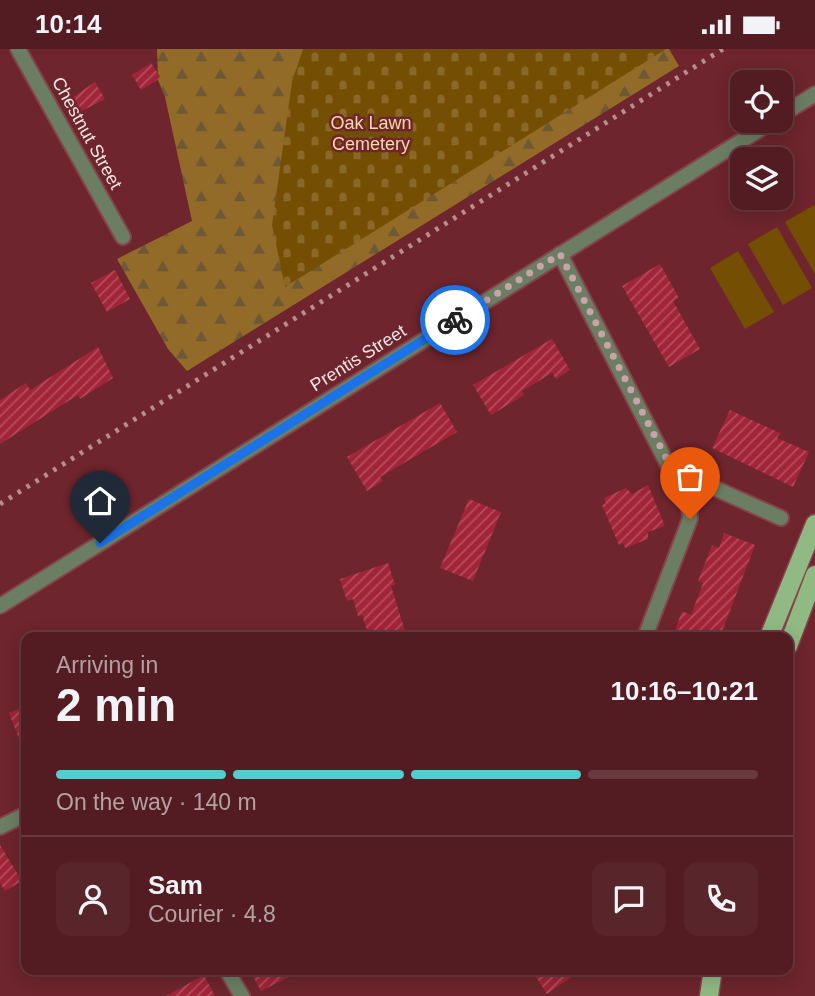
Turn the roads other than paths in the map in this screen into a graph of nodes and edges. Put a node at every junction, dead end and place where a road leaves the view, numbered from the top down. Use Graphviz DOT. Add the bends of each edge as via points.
graph roads {
  1 [pos="18,49"];
  2 [pos="815,94"];
  3 [pos="793,108"];
  4 [pos="754,133"];
  5 [pos="123,237"];
  6 [pos="560,254"];
  7 [pos="672,469"];
  8 [pos="781,518"];
  9 [pos="815,524"];
  10 [pos="815,575"];
  11 [pos="0,606"];
  12 [pos="647,632"];
  13 [pos="771,632"];
  14 [pos="793,633"];
  15 [pos="21,816"];
  16 [pos="0,827"];
  17 [pos="230,975"];
  18 [pos="712,975"];
  19 [pos="242,996"];
  20 [pos="709,996"];
  1 -- 5 [label="street, Chestnut Street"];
  2 -- 3 [label="street"];
  4 -- 6 [label="street, Prentis Street"];
  6 -- 7 [label="street"];
  6 -- 11 [label="street, Prentis Street"];
  7 -- 8 [label="street"];
  7 -- 12 [label="street" via="690,519"];
  9 -- 13 [label="main road"];
  10 -- 14 [label="main road"];
  15 -- 16 [label="street"];
  17 -- 19 [label="street"];
  18 -- 20 [label="main road"];
}
